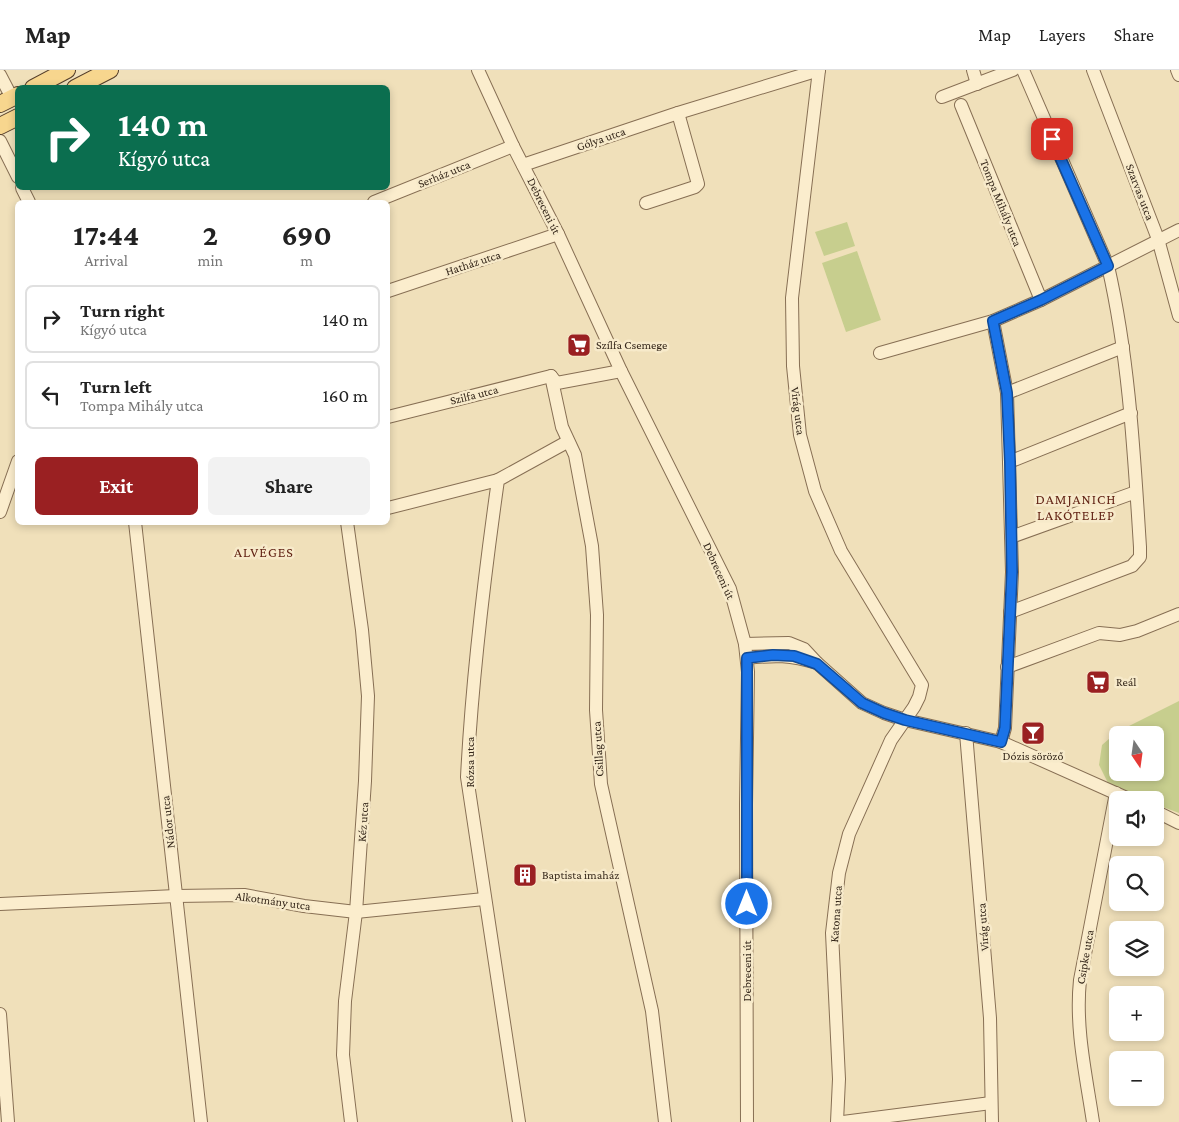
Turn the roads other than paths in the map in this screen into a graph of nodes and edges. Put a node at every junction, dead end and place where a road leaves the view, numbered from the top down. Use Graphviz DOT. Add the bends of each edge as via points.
graph roads {
  1 [pos="67,70"];
  2 [pos="110,70"];
  3 [pos="478,70"];
  4 [pos="818,70"];
  5 [pos="973,70"];
  6 [pos="1013,70"];
  7 [pos="1023,70"];
  8 [pos="1094,70"];
  9 [pos="1177,70"];
  10 [pos="0,75"];
  11 [pos="1179,75"];
  12 [pos="977,84"];
  13 [pos="39,85"];
  14 [pos="81,85"];
  15 [pos="942,97"];
  16 [pos="10,99"];
  17 [pos="961,105"];
  18 [pos="678,113"];
  19 [pos="15,118"];
  20 [pos="0,126"];
  21 [pos="0,141"];
  22 [pos="513,146"];
  23 [pos="523,165"];
  24 [pos="15,171"];
  25 [pos="379,200"];
  26 [pos="646,203"];
  27 [pos="1179,230"];
  28 [pos="558,234"];
  29 [pos="1158,239"];
  30 [pos="1108,266"];
  31 [pos="390,290"];
  32 [pos="1041,300"];
  33 [pos="1179,316"];
  34 [pos="993,321"];
  35 [pos="1123,347"];
  36 [pos="880,353"];
  37 [pos="620,367"];
  38 [pos="554,380"];
  39 [pos="1007,393"];
  40 [pos="1131,413"];
  41 [pos="390,417"];
  42 [pos="568,442"];
  43 [pos="1010,462"];
  44 [pos="15,470"];
  45 [pos="498,480"];
  46 [pos="1136,492"];
  47 [pos="390,507"];
  48 [pos="0,512"];
  49 [pos="135,525"];
  50 [pos="347,525"];
  51 [pos="1011,537"];
  52 [pos="1010,612"];
  53 [pos="1179,614"];
  54 [pos="745,644"];
  55 [pos="747,658"];
  56 [pos="817,664"];
  57 [pos="1007,667"];
  58 [pos="905,720"];
  59 [pos="966,733"];
  60 [pos="1001,742"];
  61 [pos="1111,791"];
  62 [pos="1164,811"];
  63 [pos="1179,813"];
  64 [pos="1164,815"];
  65 [pos="1179,823"];
  66 [pos="1109,830"];
  67 [pos="176,896"];
  68 [pos="484,900"];
  69 [pos="0,904"];
  70 [pos="356,912"];
  71 [pos="0,1014"];
  72 [pos="3,1101"];
  73 [pos="991,1104"];
  74 [pos="8,1122"];
  75 [pos="201,1122"];
  76 [pos="351,1122"];
  77 [pos="519,1122"];
  78 [pos="665,1122"];
  79 [pos="747,1122"];
  80 [pos="837,1122"];
  81 [pos="843,1122"];
  82 [pos="992,1122"];
  83 [pos="1093,1122"];
  1 -- 13 [label="main road"];
  2 -- 14 [label="main road"];
  3 -- 22 [label="street, Debreceni út"];
  4 -- 18 [label="street, Gólya utca"];
  4 -- 58 [label="street, Virág utca" via="792,298 793,366 800,435 815,490 841,551 922,685 917,702"];
  5 -- 12 [label="street"];
  6 -- 12 [label="street"];
  7 -- 30 [label="street"];
  8 -- 29 [label="street, Szarvas utca"];
  9 -- 11 [label="street"];
  10 -- 16 [label="street"];
  12 -- 15 [label="street"];
  17 -- 32 [label="street, Tompa Mihály utca"];
  18 -- 23 [label="street, Gólya utca"];
  18 -- 26 [label="street" via="698,184"];
  19 -- 20 [label="main road"];
  21 -- 24 [label="street"];
  22 -- 23 [label="street, Debreceni út"];
  22 -- 25 [label="street, Serház utca"];
  23 -- 28 [label="street, Debreceni út"];
  27 -- 29 [label="street"];
  28 -- 31 [label="street, Hatház utca"];
  28 -- 37 [label="street, Debreceni út"];
  29 -- 30 [label="street"];
  29 -- 33 [label="street, Szarvas utca"];
  30 -- 32 [label="street"];
  30 -- 35 [label="street"];
  32 -- 34 [label="street"];
  34 -- 36 [label="street"];
  34 -- 39 [label="street"];
  35 -- 39 [label="street"];
  35 -- 40 [label="street"];
  37 -- 38 [label="street, Szilfa utca"];
  37 -- 54 [label="street, Debreceni út" via="730,589"];
  38 -- 41 [label="street, Szilfa utca"];
  38 -- 42 [label="street, Csillag utca" via="562,428"];
  39 -- 43 [label="street"];
  40 -- 43 [label="street"];
  40 -- 46 [label="street"];
  42 -- 45 [label="street"];
  42 -- 78 [label="street, Csillag utca" via="575,455 592,546 601,784 652,1011"];
  43 -- 51 [label="street"];
  44 -- 48 [label="street"];
  45 -- 47 [label="street"];
  45 -- 68 [label="street, Rózsa utca" via="485,572 467,777"];
  46 -- 51 [label="street"];
  46 -- 52 [label="street" via="1140,557 1132,566"];
  49 -- 67 [label="street, Nádor utca"];
  50 -- 70 [label="street, Kéz utca" via="368,696 366,781"];
  51 -- 52 [label="street"];
  52 -- 57 [label="street"];
  53 -- 57 [label="street" via="1137,631 1120,635 1099,633"];
  54 -- 55 [label="street, Debreceni út"];
  54 -- 56 [label="street" via="789,643 804,649"];
  55 -- 56 [label="street" via="794,656"];
  55 -- 79 [label="street, Debreceni út"];
  56 -- 58 [label="street" via="862,703"];
  57 -- 60 [label="street" via="1005,728"];
  58 -- 59 [label="street"];
  58 -- 80 [label="street, Katona utca" via="891,740 849,834 839,873 832,933 839,1079"];
  59 -- 60 [label="street"];
  59 -- 73 [label="street, Virág utca" via="990,1018"];
  60 -- 61 [label="street"];
  62 -- 63 [label="street"];
  64 -- 65 [label="street"];
  66 -- 83 [label="street, Csipke utca" via="1078,1002 1078,1024"];
  67 -- 69 [label="street, Alkotmány utca"];
  67 -- 70 [label="street, Alkotmány utca" via="244,895"];
  67 -- 75 [label="street, Nádor utca"];
  68 -- 70 [label="street, Alkotmány utca"];
  68 -- 77 [label="street, Rózsa utca"];
  70 -- 76 [label="street, Kéz utca" via="345,1001 343,1055"];
  71 -- 72 [label="street"];
  72 -- 74 [label="street"];
  73 -- 81 [label="street"];
  73 -- 82 [label="street, Virág utca"];
}
